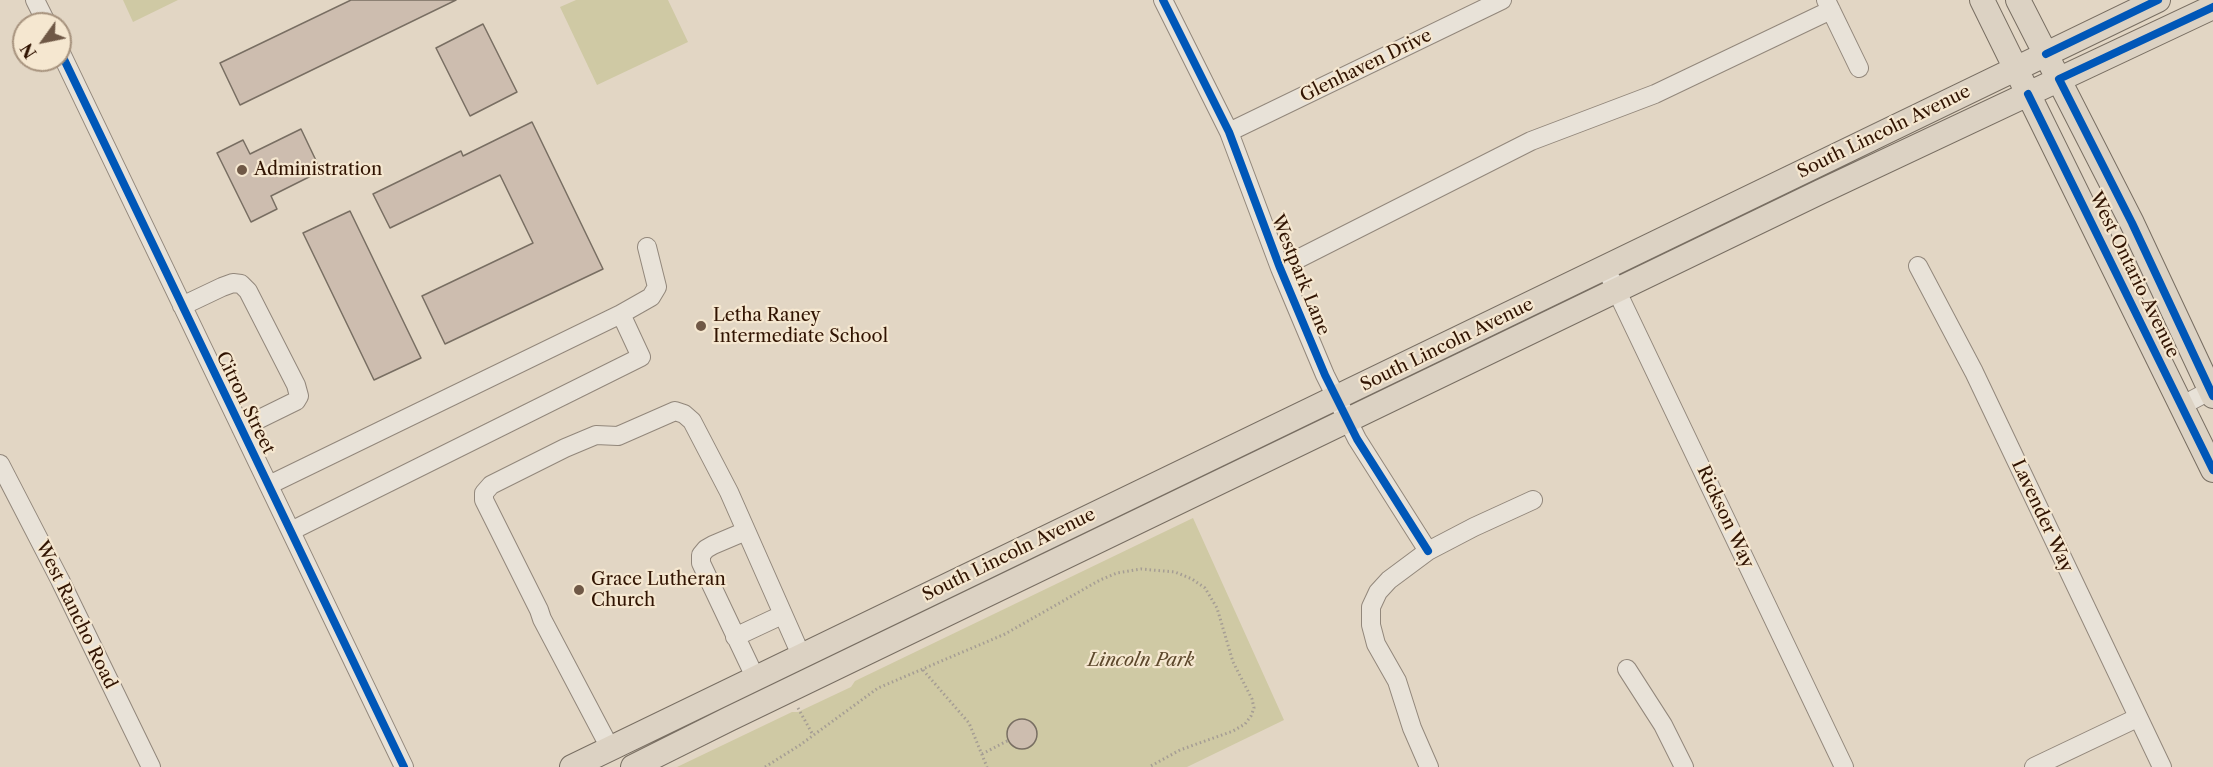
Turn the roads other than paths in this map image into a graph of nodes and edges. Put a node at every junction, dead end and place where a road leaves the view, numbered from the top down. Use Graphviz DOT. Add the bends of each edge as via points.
graph roads {
  1 [pos="1163,0"];
  2 [pos="1503,0"];
  3 [pos="1982,0"];
  4 [pos="2019,0"];
  5 [pos="2158,0"];
  6 [pos="1828,5"];
  7 [pos="2213,7"];
  8 [pos="2046,54"];
  9 [pos="1859,68"];
  10 [pos="2015,69"];
  11 [pos="70,72"];
  12 [pos="2059,79"];
  13 [pos="2028,94"];
  14 [pos="1229,132"];
  15 [pos="647,247"];
  16 [pos="1918,266"];
  17 [pos="1606,267"];
  18 [pos="1280,268"];
  19 [pos="1617,291"];
  20 [pos="182,306"];
  21 [pos="621,314"];
  22 [pos="2212,392"];
  23 [pos="1336,398"];
  24 [pos="2181,406"];
  25 [pos="1348,420"];
  26 [pos="241,428"];
  27 [pos="0,465"];
  28 [pos="2213,470"];
  29 [pos="269,485"];
  30 [pos="1533,500"];
  31 [pos="291,531"];
  32 [pos="746,531"];
  33 [pos="1428,551"];
  34 [pos="782,615"];
  35 [pos="735,637"];
  36 [pos="801,655"];
  37 [pos="1627,669"];
  38 [pos="754,677"];
  39 [pos="2137,718"];
  40 [pos="610,748"];
  41 [pos="151,767"];
  42 [pos="404,767"];
  43 [pos="572,767"];
  44 [pos="633,767"];
  45 [pos="1429,767"];
  46 [pos="1684,767"];
  47 [pos="1844,767"];
  48 [pos="2034,767"];
  49 [pos="2162,767"];
  1 -- 14 [label="street, Westpark Lane"];
  2 -- 14 [label="street, Glenhaven Drive"];
  3 -- 10 [label="main road, West Ontario Avenue"];
  4 -- 8 [label="main road, West Ontario Avenue"];
  5 -- 8 [label="main road, South Lincoln Avenue"];
  6 -- 9 [label="street"];
  6 -- 18 [label="street" via="1655,94 1531,141"];
  7 -- 12 [label="main road, South Lincoln Avenue"];
  8 -- 10 [label="main road, South Lincoln Avenue"];
  8 -- 12 [label="main road, West Ontario Avenue"];
  10 -- 13 [label="main road, West Ontario Avenue"];
  10 -- 17 [label="main road, South Lincoln Avenue"];
  11 -- 20 [label="street, Citron Street"];
  12 -- 13 [label="main road, South Lincoln Avenue"];
  12 -- 22 [label="main road, West Ontario Avenue"];
  13 -- 19 [label="main road, South Lincoln Avenue"];
  13 -- 24 [label="main road, West Ontario Avenue"];
  14 -- 18 [label="street, Westpark Lane"];
  15 -- 21 [label="street" via="657,286 651,297"];
  16 -- 39 [label="street, Lavender Way" via="1974,372"];
  17 -- 19 [label="street, Rickson Way"];
  17 -- 23 [label="main road, South Lincoln Avenue"];
  18 -- 23 [label="street, Westpark Lane"];
  19 -- 25 [label="main road, South Lincoln Avenue"];
  19 -- 47 [label="street, Rickson Way"];
  20 -- 26 [label="street, Citron Street"];
  20 -- 26 [label="street" via="222,287 242,284 296,385 296,401"];
  21 -- 29 [label="street"];
  21 -- 31 [label="street" via="641,357"];
  22 -- 24 [label="street"];
  23 -- 25 [label="street, Westpark Lane"];
  23 -- 36 [label="main road, South Lincoln Avenue"];
  24 -- 28 [label="main road, West Ontario Avenue"];
  25 -- 33 [label="street, Westpark Lane"];
  25 -- 44 [label="main road, South Lincoln Avenue"];
  26 -- 29 [label="street, Citron Street"];
  27 -- 41 [label="street, West Rancho Road"];
  29 -- 31 [label="street, Citron Street"];
  30 -- 33 [label="street"];
  31 -- 42 [label="street, Citron Street"];
  32 -- 34 [label="street"];
  32 -- 35 [label="street" via="713,545 701,555 701,563"];
  32 -- 40 [label="street" via="692,421 675,411 618,436 584,439 487,488 484,500"];
  33 -- 45 [label="street" via="1378,592 1371,607 1371,625"];
  34 -- 35 [label="street"];
  34 -- 36 [label="street"];
  35 -- 38 [label="street"];
  36 -- 38 [label="main road, South Lincoln Avenue"];
  37 -- 46 [label="street"];
  38 -- 40 [label="main road, South Lincoln Avenue"];
  39 -- 48 [label="street"];
  39 -- 49 [label="street, Lavender Way"];
  40 -- 43 [label="main road, South Lincoln Avenue"];
}
